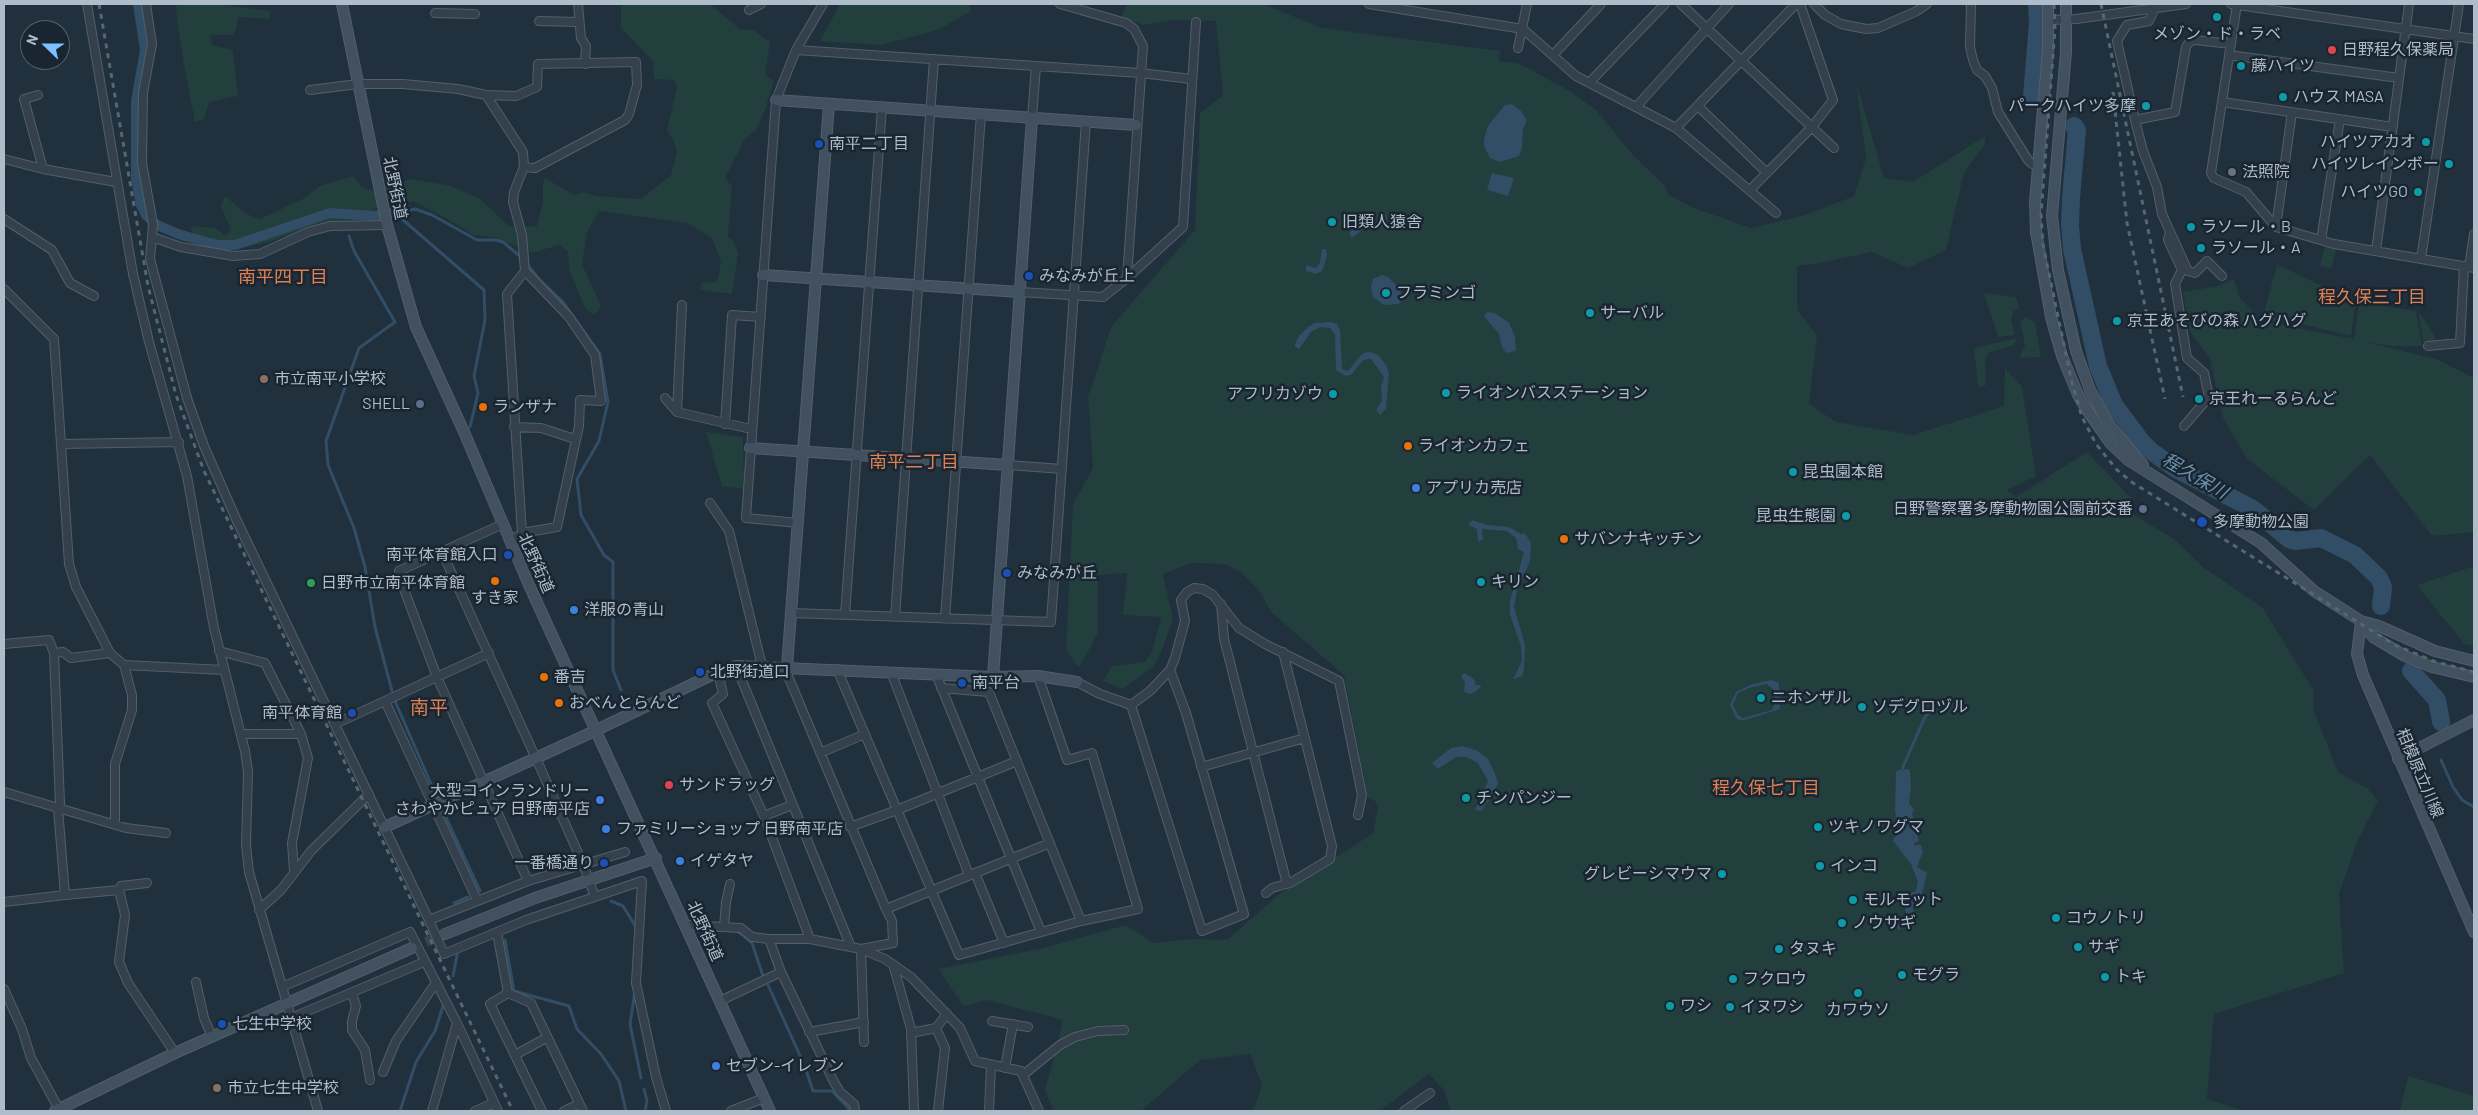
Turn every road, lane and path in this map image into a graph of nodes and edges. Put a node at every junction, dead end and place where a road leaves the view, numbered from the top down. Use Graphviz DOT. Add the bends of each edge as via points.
graph roads {
  1 [pos="87,4"];
  2 [pos="146,4"];
  3 [pos="342,4"];
  4 [pos="578,4"];
  5 [pos="761,4"];
  6 [pos="824,4"];
  7 [pos="1060,4"];
  8 [pos="1369,4"];
  9 [pos="1527,4"];
  10 [pos="1601,4"];
  11 [pos="1665,4"];
  12 [pos="1681,4"];
  13 [pos="1729,4"];
  14 [pos="1796,4"];
  15 [pos="1800,4"];
  16 [pos="1814,4"];
  17 [pos="1927,4"];
  18 [pos="1971,4"];
  19 [pos="2048,4"];
  20 [pos="2066,4"];
  21 [pos="2186,4"];
  22 [pos="2235,4"];
  23 [pos="2409,4"];
  24 [pos="2459,4"];
  25 [pos="1414,7"];
  26 [pos="2155,8"];
  27 [pos="748,10"];
  28 [pos="435,13"];
  29 [pos="475,14"];
  30 [pos="2067,19"];
  31 [pos="2049,20"];
  32 [pos="539,21"];
  33 [pos="578,22"];
  34 [pos="1196,22"];
  35 [pos="1707,28"];
  36 [pos="1523,29"];
  37 [pos="2406,29"];
  38 [pos="2455,36"];
  39 [pos="2474,39"];
  40 [pos="2231,44"];
  41 [pos="1518,48"];
  42 [pos="796,50"];
  43 [pos="1553,55"];
  44 [pos="2229,55"];
  45 [pos="934,59"];
  46 [pos="1742,61"];
  47 [pos="585,64"];
  48 [pos="1036,66"];
  49 [pos="1141,74"];
  50 [pos="2400,78"];
  51 [pos="1191,79"];
  52 [pos="1589,83"];
  53 [pos="358,84"];
  54 [pos="310,90"];
  55 [pos="38,94"];
  56 [pos="486,95"];
  57 [pos="776,100"];
  58 [pos="2222,102"];
  59 [pos="829,104"];
  60 [pos="1698,106"];
  61 [pos="882,107"];
  62 [pos="1636,107"];
  63 [pos="932,111"];
  64 [pos="2292,112"];
  65 [pos="981,114"];
  66 [pos="1032,118"];
  67 [pos="2340,119"];
  68 [pos="2135,120"];
  69 [pos="1086,121"];
  70 [pos="1136,125"];
  71 [pos="1812,127"];
  72 [pos="2393,127"];
  73 [pos="1676,128"];
  74 [pos="1834,148"];
  75 [pos="4,159"];
  76 [pos="2038,164"];
  77 [pos="524,167"];
  78 [pos="43,169"];
  79 [pos="1767,173"];
  80 [pos="116,182"];
  81 [pos="1751,189"];
  82 [pos="1776,212"];
  83 [pos="4,219"];
  84 [pos="387,223"];
  85 [pos="2276,227"];
  86 [pos="2170,231"];
  87 [pos="2474,234"];
  88 [pos="152,237"];
  89 [pos="2321,240"];
  90 [pos="2376,251"];
  91 [pos="2421,259"];
  92 [pos="525,263"];
  93 [pos="2469,267"];
  94 [pos="764,275"];
  95 [pos="2222,276"];
  96 [pos="1127,278"];
  97 [pos="816,279"];
  98 [pos="868,282"];
  99 [pos="918,285"];
  100 [pos="969,288"];
  101 [pos="4,289"];
  102 [pos="1020,292"];
  103 [pos="1075,295"];
  104 [pos="94,296"];
  105 [pos="682,305"];
  106 [pos="761,317"];
  107 [pos="2428,346"];
  108 [pos="665,398"];
  109 [pos="677,412"];
  110 [pos="725,424"];
  111 [pos="2184,426"];
  112 [pos="514,427"];
  113 [pos="751,429"];
  114 [pos="575,439"];
  115 [pos="180,442"];
  116 [pos="62,444"];
  117 [pos="750,448"];
  118 [pos="803,452"];
  119 [pos="856,455"];
  120 [pos="906,458"];
  121 [pos="956,462"];
  122 [pos="1008,465"];
  123 [pos="1062,469"];
  124 [pos="2154,476"];
  125 [pos="710,503"];
  126 [pos="503,524"];
  127 [pos="798,524"];
  128 [pos="522,532"];
  129 [pos="510,542"];
  130 [pos="442,552"];
  131 [pos="1221,604"];
  132 [pos="791,613"];
  133 [pos="845,615"];
  134 [pos="895,617"];
  135 [pos="945,618"];
  136 [pos="997,620"];
  137 [pos="2361,621"];
  138 [pos="4,644"];
  139 [pos="219,650"];
  140 [pos="1283,652"];
  141 [pos="54,653"];
  142 [pos="110,653"];
  143 [pos="489,653"];
  144 [pos="2474,661"];
  145 [pos="124,665"];
  146 [pos="736,666"];
  147 [pos="762,666"];
  148 [pos="787,667"];
  149 [pos="837,669"];
  150 [pos="224,670"];
  151 [pos="1170,670"];
  152 [pos="718,672"];
  153 [pos="891,672"];
  154 [pos="936,674"];
  155 [pos="993,676"];
  156 [pos="1038,676"];
  157 [pos="437,677"];
  158 [pos="2474,677"];
  159 [pos="1078,682"];
  160 [pos="941,688"];
  161 [pos="386,700"];
  162 [pos="1130,705"];
  163 [pos="2474,720"];
  164 [pos="335,724"];
  165 [pos="596,730"];
  166 [pos="242,734"];
  167 [pos="301,734"];
  168 [pos="865,734"];
  169 [pos="1305,738"];
  170 [pos="1252,752"];
  171 [pos="820,753"];
  172 [pos="536,758"];
  173 [pos="2398,759"];
  174 [pos="1017,761"];
  175 [pos="1201,766"];
  176 [pos="978,777"];
  177 [pos="485,781"];
  178 [pos="4,792"];
  179 [pos="369,794"];
  180 [pos="938,794"];
  181 [pos="433,805"];
  182 [pos="792,805"];
  183 [pos="58,808"];
  184 [pos="897,810"];
  185 [pos="1358,815"];
  186 [pos="764,816"];
  187 [pos="115,824"];
  188 [pos="385,827"];
  189 [pos="850,827"];
  190 [pos="166,833"];
  191 [pos="1050,843"];
  192 [pos="625,852"];
  193 [pos="656,858"];
  194 [pos="1010,859"];
  195 [pos="583,864"];
  196 [pos="294,871"];
  197 [pos="972,874"];
  198 [pos="589,880"];
  199 [pos="528,881"];
  200 [pos="147,884"];
  201 [pos="730,884"];
  202 [pos="1287,884"];
  203 [pos="119,890"];
  204 [pos="931,890"];
  205 [pos="1266,893"];
  206 [pos="65,895"];
  207 [pos="595,897"];
  208 [pos="477,900"];
  209 [pos="4,902"];
  210 [pos="886,909"];
  211 [pos="259,910"];
  212 [pos="429,920"];
  213 [pos="1081,921"];
  214 [pos="686,926"];
  215 [pos="724,927"];
  216 [pos="496,932"];
  217 [pos="1042,932"];
  218 [pos="2474,932"];
  219 [pos="445,934"];
  220 [pos="769,939"];
  221 [pos="810,939"];
  222 [pos="1004,943"];
  223 [pos="851,947"];
  224 [pos="412,948"];
  225 [pos="862,949"];
  226 [pos="424,962"];
  227 [pos="893,964"];
  228 [pos="781,972"];
  229 [pos="196,982"];
  230 [pos="435,984"];
  231 [pos="282,987"];
  232 [pos="4,989"];
  233 [pos="352,992"];
  234 [pos="508,993"];
  235 [pos="720,1001"];
  236 [pos="287,1003"];
  237 [pos="947,1014"];
  238 [pos="291,1018"];
  239 [pos="992,1020"];
  240 [pos="864,1022"];
  241 [pos="457,1023"];
  242 [pos="1013,1024"];
  243 [pos="1028,1027"];
  244 [pos="936,1028"];
  245 [pos="1124,1030"];
  246 [pos="809,1032"];
  247 [pos="911,1033"];
  248 [pos="212,1037"];
  249 [pos="546,1038"];
  250 [pos="864,1042"];
  251 [pos="175,1053"];
  252 [pos="515,1055"];
  253 [pos="991,1065"];
  254 [pos="1004,1068"];
  255 [pos="384,1072"];
  256 [pos="1023,1075"];
  257 [pos="370,1080"];
  258 [pos="1430,1093"];
  259 [pos="764,1098"];
  260 [pos="494,1103"];
  261 [pos="581,1108"];
  262 [pos="58,1111"];
  263 [pos="318,1111"];
  264 [pos="432,1111"];
  265 [pos="475,1111"];
  266 [pos="498,1111"];
  267 [pos="542,1111"];
  268 [pos="564,1111"];
  269 [pos="666,1111"];
  270 [pos="731,1111"];
  271 [pos="770,1111"];
  272 [pos="855,1111"];
  273 [pos="914,1111"];
  274 [pos="938,1111"];
  275 [pos="989,1111"];
  276 [pos="1039,1111"];
  277 [pos="1404,1111"];
  1 -- 80 [label="street"];
  2 -- 88 [label="street" via="152,44 143,93 142,163"];
  3 -- 53 [label="street, 北野街道"];
  4 -- 33 [label="street"];
  5 -- 27 [label="street"];
  6 -- 42 [label="street"];
  7 -- 49 [label="street" via="1134,28 1143,46"];
  8 -- 25 [label="street"];
  9 -- 36 [label="street"];
  10 -- 43 [label="street"];
  11 -- 52 [label="street"];
  12 -- 35 [label="street"];
  13 -- 35 [label="street"];
  14 -- 46 [label="street"];
  15 -- 71 [label="street" via="1833,100"];
  16 -- 17 [label="street" via="1841,24 1866,29 1878,28"];
  18 -- 76 [label="street" via="1970,47 1977,70 1992,88 1998,112 2028,160"];
  19 -- 31 [label="street"];
  20 -- 30 [label="street"];
  21 -- 26 [label="street"];
  22 -- 37 [label="street"];
  22 -- 40 [label="street"];
  23 -- 37 [label="street"];
  24 -- 38 [label="street"];
  25 -- 36 [label="street"];
  26 -- 30 [label="street"];
  26 -- 68 [label="street" via="2150,21 2127,25 2117,41"];
  28 -- 29 [label="street"];
  30 -- 31 [label="street"];
  30 -- 124 [label="street" via="2052,203 2058,270 2076,351 2090,390 2118,437"];
  31 -- 76 [label="street"];
  32 -- 33 [label="street"];
  33 -- 47 [label="street" via="586,46"];
  34 -- 51 [label="street"];
  35 -- 46 [label="street"];
  35 -- 62 [label="street"];
  36 -- 41 [label="street"];
  36 -- 43 [label="street"];
  37 -- 38 [label="street"];
  37 -- 50 [label="street"];
  38 -- 39 [label="street"];
  38 -- 91 [label="street"];
  40 -- 44 [label="street"];
  40 -- 68 [label="street" via="2190,41 2186,47 2175,112"];
  42 -- 45 [label="street"];
  42 -- 57 [label="street"];
  43 -- 52 [label="street"];
  44 -- 50 [label="street"];
  44 -- 58 [label="street"];
  45 -- 48 [label="street"];
  45 -- 63 [label="street"];
  46 -- 60 [label="street"];
  46 -- 71 [label="street"];
  47 -- 56 [label="street" via="538,64 537,87 516,96"];
  47 -- 77 [label="street" via="636,62 637,85 629,114 625,120 535,168"];
  48 -- 49 [label="street"];
  48 -- 66 [label="street"];
  49 -- 51 [label="street"];
  49 -- 70 [label="street"];
  50 -- 72 [label="street"];
  51 -- 96 [label="street" via="1183,227"];
  52 -- 62 [label="street"];
  53 -- 54 [label="street"];
  53 -- 56 [label="street" via="402,84"];
  53 -- 84 [label="street, 北野街道"];
  55 -- 78 [label="street" via="24,99"];
  56 -- 77 [label="street" via="523,152"];
  57 -- 59 [label="street"];
  57 -- 94 [label="street"];
  58 -- 64 [label="street"];
  58 -- 85 [label="street" via="2211,173 2214,178 2246,192"];
  59 -- 61 [label="street"];
  59 -- 97 [label="street"];
  60 -- 73 [label="street"];
  60 -- 79 [label="street"];
  61 -- 63 [label="street"];
  61 -- 98 [label="street"];
  62 -- 73 [label="street"];
  63 -- 65 [label="street"];
  63 -- 99 [label="street"];
  64 -- 67 [label="street"];
  64 -- 85 [label="street"];
  65 -- 66 [label="street"];
  65 -- 100 [label="street"];
  66 -- 69 [label="street"];
  66 -- 102 [label="street"];
  67 -- 72 [label="street"];
  67 -- 89 [label="street"];
  68 -- 86 [label="street" via="2157,187 2162,214"];
  69 -- 70 [label="street"];
  69 -- 103 [label="street"];
  70 -- 96 [label="street"];
  71 -- 74 [label="street"];
  71 -- 79 [label="street"];
  72 -- 90 [label="street"];
  73 -- 81 [label="street"];
  75 -- 78 [label="street"];
  76 -- 124 [label="street" via="2036,232 2051,317 2062,356 2078,394 2104,434 2128,460"];
  77 -- 92 [label="street" via="513,202"];
  78 -- 80 [label="street"];
  79 -- 81 [label="street"];
  80 -- 115 [label="street" via="140,310"];
  81 -- 82 [label="street"];
  83 -- 104 [label="street" via="52,250 70,283"];
  84 -- 88 [label="street" via="330,226 308,232 260,254 233,256"];
  84 -- 126 [label="street, 北野街道" via="416,327"];
  85 -- 89 [label="street"];
  86 -- 95 [label="street" via="2188,271 2195,273 2207,261"];
  86 -- 111 [label="street" via="2168,240 2182,270 2175,284 2187,358 2204,373 2209,397"];
  87 -- 93 [label="street"];
  88 -- 164 [label="street" via="150,259 187,398 204,446"];
  89 -- 90 [label="street"];
  90 -- 91 [label="street"];
  91 -- 93 [label="street"];
  92 -- 112 [label="street" via="507,294"];
  92 -- 114 [label="street" via="569,317 594,355 601,401 580,400"];
  93 -- 107 [label="street" via="2460,343"];
  94 -- 97 [label="street"];
  94 -- 106 [label="street"];
  96 -- 103 [label="street" via="1103,297"];
  97 -- 98 [label="street"];
  97 -- 118 [label="street"];
  98 -- 99 [label="street"];
  98 -- 119 [label="street"];
  99 -- 100 [label="street"];
  99 -- 120 [label="street"];
  100 -- 102 [label="street"];
  100 -- 121 [label="street"];
  101 -- 116 [label="street" via="54,339"];
  102 -- 103 [label="street"];
  102 -- 122 [label="street"];
  103 -- 123 [label="street"];
  105 -- 109 [label="street"];
  106 -- 110 [label="street" via="732,315"];
  106 -- 113 [label="street"];
  108 -- 109 [label="street"];
  109 -- 110 [label="street"];
  110 -- 113 [label="street"];
  112 -- 114 [label="street" via="541,428"];
  112 -- 128 [label="street"];
  113 -- 117 [label="street"];
  114 -- 128 [label="street" via="557,527"];
  115 -- 116 [label="street"];
  115 -- 139 [label="street"];
  116 -- 142 [label="street" via="69,564 76,587"];
  117 -- 118 [label="street"];
  117 -- 127 [label="street" via="746,518"];
  118 -- 119 [label="street"];
  118 -- 127 [label="street"];
  119 -- 120 [label="street"];
  119 -- 133 [label="street"];
  120 -- 121 [label="street"];
  120 -- 134 [label="street"];
  121 -- 122 [label="street"];
  121 -- 135 [label="street"];
  122 -- 123 [label="street"];
  122 -- 136 [label="street"];
  123 -- 136 [label="street" via="1051,622"];
  124 -- 137 [label="street" via="2261,543 2314,591"];
  125 -- 147 [label="street" via="729,531"];
  126 -- 129 [label="street, 北野街道"];
  126 -- 130 [label="street"];
  127 -- 132 [label="street"];
  128 -- 129 [label="street"];
  129 -- 165 [label="street, 北野街道"];
  130 -- 143 [label="street"];
  130 -- 157 [label="street" via="399,571"];
  131 -- 140 [label="street" via="1240,628"];
  131 -- 151 [label="street" via="1213,594 1203,589 1194,588 1187,592 1181,600 1185,621"];
  131 -- 170 [label="street" via="1224,639"];
  132 -- 133 [label="street"];
  132 -- 148 [label="street"];
  133 -- 134 [label="street"];
  134 -- 135 [label="street"];
  135 -- 136 [label="street"];
  136 -- 155 [label="street"];
  137 -- 144 [label="street" via="2435,651"];
  137 -- 158 [label="street" via="2373,637 2405,656 2432,667"];
  137 -- 173 [label="street, 相模原立川線" via="2359,665"];
  138 -- 141 [label="street" via="49,640"];
  139 -- 150 [label="street"];
  139 -- 167 [label="street" via="265,663"];
  140 -- 169 [label="street"];
  140 -- 185 [label="street" via="1339,681 1362,796"];
  141 -- 142 [label="street" via="63,652 71,658"];
  141 -- 183 [label="street"];
  142 -- 145 [label="street"];
  143 -- 157 [label="street"];
  143 -- 172 [label="street"];
  145 -- 150 [label="street"];
  145 -- 187 [label="street" via="132,695 132,710 115,764"];
  146 -- 147 [label="street"];
  146 -- 152 [label="street"];
  146 -- 182 [label="street"];
  147 -- 148 [label="street"];
  148 -- 149 [label="street"];
  148 -- 171 [label="street"];
  149 -- 153 [label="street"];
  149 -- 168 [label="street"];
  150 -- 166 [label="street"];
  151 -- 162 [label="street" via="1150,691"];
  151 -- 175 [label="street"];
  152 -- 165 [label="street"];
  152 -- 186 [label="street" via="723,694 712,703"];
  153 -- 154 [label="street"];
  153 -- 180 [label="street"];
  154 -- 155 [label="street"];
  154 -- 160 [label="street"];
  155 -- 156 [label="street"];
  156 -- 159 [label="street"];
  156 -- 213 [label="street" via="1067,760 1092,753 1138,909"];
  157 -- 161 [label="street"];
  157 -- 177 [label="street"];
  159 -- 162 [label="street"];
  160 -- 174 [label="street" via="989,692"];
  160 -- 176 [label="street"];
  161 -- 164 [label="street"];
  161 -- 181 [label="street"];
  162 -- 175 [label="street" via="1202,931 1244,914"];
  163 -- 173 [label="street"];
  164 -- 179 [label="street"];
  165 -- 172 [label="street"];
  165 -- 193 [label="street, 北野街道"];
  166 -- 167 [label="street"];
  166 -- 211 [label="street" via="248,772 246,845"];
  167 -- 196 [label="street" via="308,758 292,843"];
  168 -- 171 [label="street"];
  168 -- 184 [label="street"];
  169 -- 170 [label="street"];
  169 -- 202 [label="street" via="1332,846 1330,858"];
  170 -- 175 [label="street"];
  170 -- 202 [label="street"];
  171 -- 189 [label="street"];
  172 -- 177 [label="street"];
  172 -- 195 [label="street"];
  173 -- 218 [label="street, 相模原立川線"];
  174 -- 176 [label="street"];
  174 -- 191 [label="street"];
  176 -- 180 [label="street"];
  176 -- 194 [label="street"];
  177 -- 181 [label="street"];
  177 -- 199 [label="street"];
  178 -- 183 [label="street"];
  179 -- 188 [label="street"];
  179 -- 196 [label="street"];
  180 -- 184 [label="street"];
  180 -- 197 [label="street"];
  181 -- 188 [label="street"];
  181 -- 208 [label="street"];
  182 -- 186 [label="street"];
  182 -- 223 [label="street"];
  183 -- 187 [label="street"];
  183 -- 206 [label="street"];
  184 -- 189 [label="street"];
  184 -- 204 [label="street"];
  186 -- 221 [label="street"];
  187 -- 190 [label="street"];
  188 -- 212 [label="street"];
  189 -- 210 [label="street"];
  191 -- 194 [label="street"];
  191 -- 213 [label="street"];
  192 -- 195 [label="street"];
  193 -- 198 [label="street"];
  193 -- 214 [label="street, 北野街道"];
  194 -- 197 [label="street"];
  194 -- 217 [label="street"];
  195 -- 198 [label="street"];
  195 -- 199 [label="street"];
  196 -- 211 [label="street"];
  197 -- 204 [label="street"];
  197 -- 222 [label="street"];
  198 -- 207 [label="street"];
  198 -- 219 [label="street"];
  199 -- 208 [label="street"];
  200 -- 203 [label="street" via="121,886"];
  201 -- 215 [label="street"];
  202 -- 205 [label="street"];
  203 -- 206 [label="street"];
  203 -- 251 [label="street" via="126,915 119,962 128,983"];
  204 -- 210 [label="street"];
  204 -- 222 [label="street" via="959,955"];
  206 -- 209 [label="street"];
  207 -- 216 [label="street"];
  207 -- 269 [label="street" via="642,881 636,983"];
  208 -- 212 [label="street"];
  210 -- 225 [label="street" via="892,921 894,943"];
  211 -- 231 [label="street"];
  212 -- 216 [label="street" via="444,954"];
  213 -- 217 [label="street"];
  214 -- 215 [label="street"];
  214 -- 235 [label="street, 北野街道"];
  215 -- 220 [label="street" via="740,928 752,937"];
  216 -- 234 [label="street"];
  217 -- 222 [label="street"];
  220 -- 221 [label="street"];
  220 -- 228 [label="street"];
  221 -- 223 [label="street"];
  223 -- 225 [label="street"];
  224 -- 236 [label="street"];
  225 -- 227 [label="street"];
  225 -- 240 [label="street"];
  226 -- 230 [label="street"];
  226 -- 231 [label="street" via="410,932"];
  226 -- 233 [label="street"];
  227 -- 237 [label="street" via="911,976"];
  227 -- 247 [label="street"];
  228 -- 235 [label="street"];
  228 -- 246 [label="street"];
  229 -- 248 [label="street"];
  230 -- 241 [label="street"];
  230 -- 255 [label="street" via="396,1041"];
  231 -- 236 [label="street"];
  232 -- 262 [label="street" via="31,1058"];
  233 -- 238 [label="street"];
  233 -- 257 [label="street" via="356,1006 352,1030 364,1050"];
  234 -- 249 [label="street" via="531,1003"];
  234 -- 252 [label="street" via="490,1004"];
  235 -- 259 [label="street, 北野街道"];
  236 -- 238 [label="street"];
  236 -- 248 [label="street"];
  237 -- 244 [label="street"];
  237 -- 253 [label="street" via="960,1028 975,1061"];
  238 -- 263 [label="street"];
  239 -- 242 [label="street"];
  240 -- 246 [label="street"];
  240 -- 250 [label="street"];
  241 -- 260 [label="street"];
  241 -- 264 [label="street"];
  242 -- 243 [label="street"];
  242 -- 254 [label="street"];
  244 -- 247 [label="street"];
  244 -- 274 [label="street" via="945,1048"];
  245 -- 256 [label="street" via="1098,1031 1075,1037 1060,1044"];
  246 -- 272 [label="street" via="834,1082 854,1104"];
  247 -- 273 [label="street"];
  248 -- 251 [label="street"];
  249 -- 252 [label="street"];
  249 -- 261 [label="street"];
  251 -- 262 [label="street"];
  252 -- 267 [label="street"];
  253 -- 254 [label="street"];
  253 -- 275 [label="street"];
  254 -- 256 [label="street" via="1021,1071"];
  256 -- 276 [label="street"];
  258 -- 277 [label="street"];
  259 -- 270 [label="street"];
  259 -- 271 [label="street, 北野街道"];
  260 -- 265 [label="street"];
  260 -- 266 [label="street"];
  261 -- 268 [label="street"];
}
